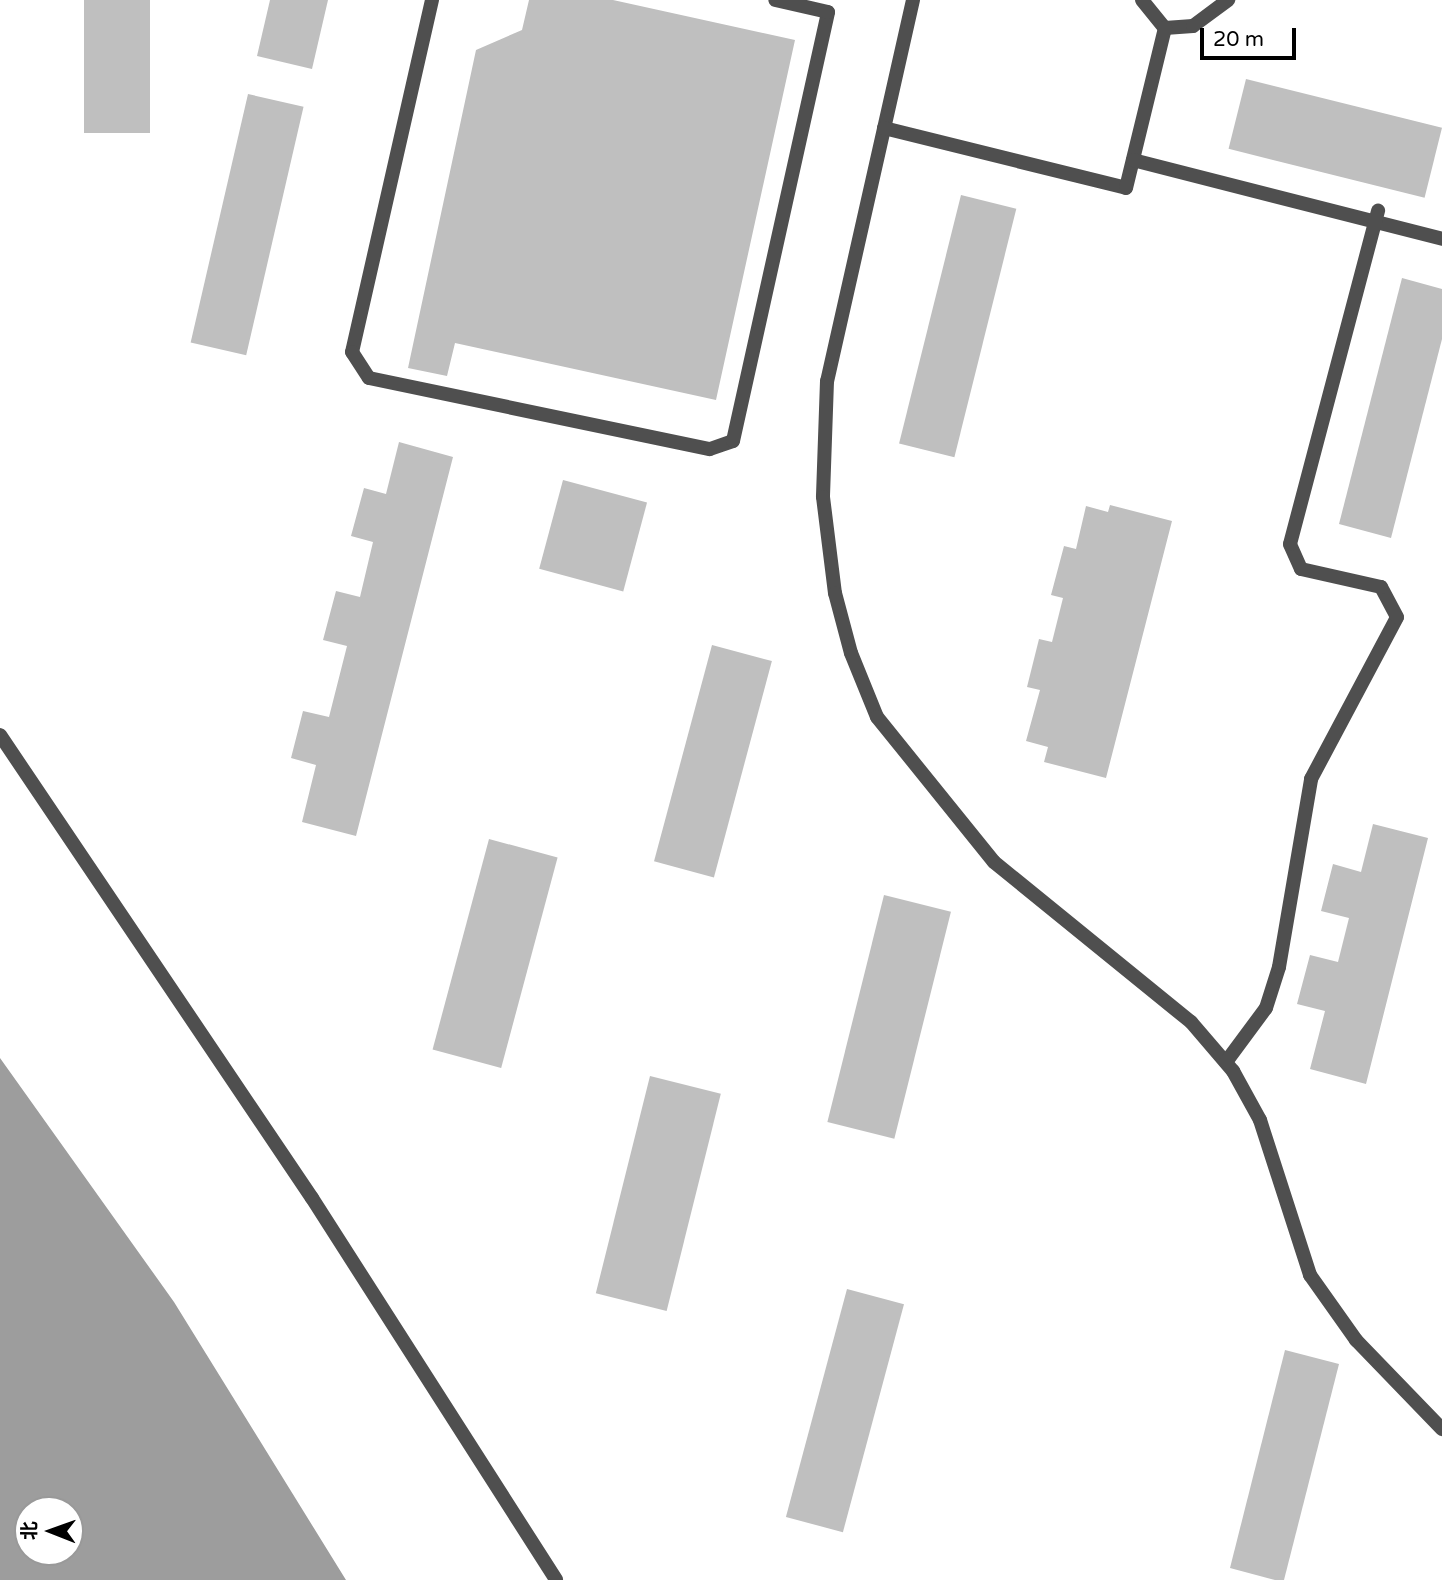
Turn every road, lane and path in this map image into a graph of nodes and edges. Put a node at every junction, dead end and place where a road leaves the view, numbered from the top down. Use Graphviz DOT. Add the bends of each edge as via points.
graph roads {
  1 [pos="432,0"];
  2 [pos="775,0"];
  3 [pos="913,0"];
  4 [pos="1142,0"];
  5 [pos="1228,0"];
  6 [pos="1165,28"];
  7 [pos="884,128"];
  8 [pos="1133,160"];
  9 [pos="1376,216"];
  10 [pos="1442,239"];
  11 [pos="0,735"];
  12 [pos="1226,1062"];
  13 [pos="1442,1429"];
  14 [pos="556,1580"];
  1 -- 2 [label="street" via="352,352 369,378 710,449 733,441 828,12"];
  3 -- 7 [label="street"];
  4 -- 6 [label="street"];
  5 -- 6 [label="street" via="1193,26"];
  6 -- 8 [label="street"];
  7 -- 8 [label="street" via="1126,188"];
  7 -- 12 [label="street" via="827,381 822,445 828,552 851,653 877,717 994,862 1191,1022"];
  8 -- 9 [label="street"];
  9 -- 10 [label="street"];
  9 -- 12 [label="street" via="1296,501 1290,544 1301,569 1381,587 1397,617 1311,779 1279,967 1266,1008"];
  11 -- 14 [label="street" via="312,1198"];
  12 -- 13 [label="street" via="1261,1119 1310,1275 1356,1340"];
}
